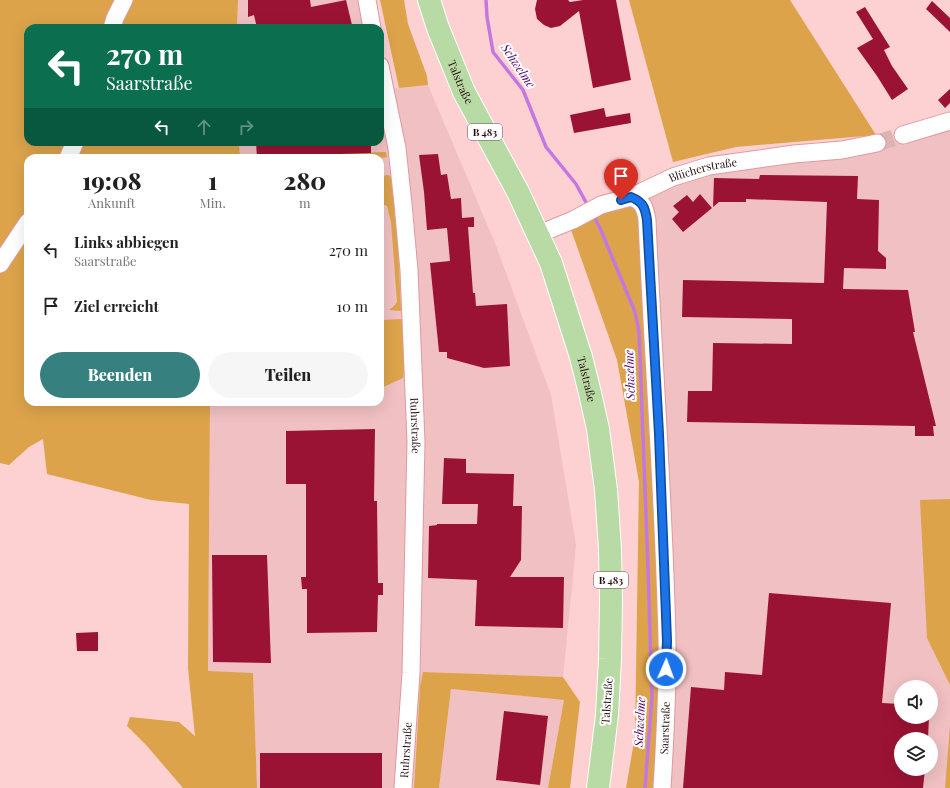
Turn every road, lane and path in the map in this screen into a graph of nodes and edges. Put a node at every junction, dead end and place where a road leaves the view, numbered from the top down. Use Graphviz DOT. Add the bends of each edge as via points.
graph roads {
  1 [pos="124,0"];
  2 [pos="367,0"];
  3 [pos="429,0"];
  4 [pos="113,24"];
  5 [pos="371,24"];
  6 [pos="384,85"];
  7 [pos="950,121"];
  8 [pos="903,135"];
  9 [pos="877,143"];
  10 [pos="631,197"];
  11 [pos="24,228"];
  12 [pos="539,234"];
  13 [pos="0,264"];
  14 [pos="403,788"];
  15 [pos="598,788"];
  16 [pos="662,788"];
  1 -- 4 [label="street"];
  2 -- 5 [label="street"];
  3 -- 12 [label="main road, Talstraße / B 483" via="464,92"];
  6 -- 14 [label="street, Ruhrstraße" via="397,148 409,270 416,442 411,674"];
  7 -- 8 [label="street"];
  9 -- 10 [label="street, Blücherstraße" via="842,150 709,166 673,177"];
  10 -- 12 [label="street, Blücherstraße" via="601,205"];
  10 -- 16 [label="street, Saarstraße" via="642,203 647,220 659,434 667,641"];
  11 -- 13 [label="street"];
  12 -- 15 [label="main road, Talstraße / B 483" via="558,283 581,357 598,429 606,490 611,564 610,659 607,715"];
}
